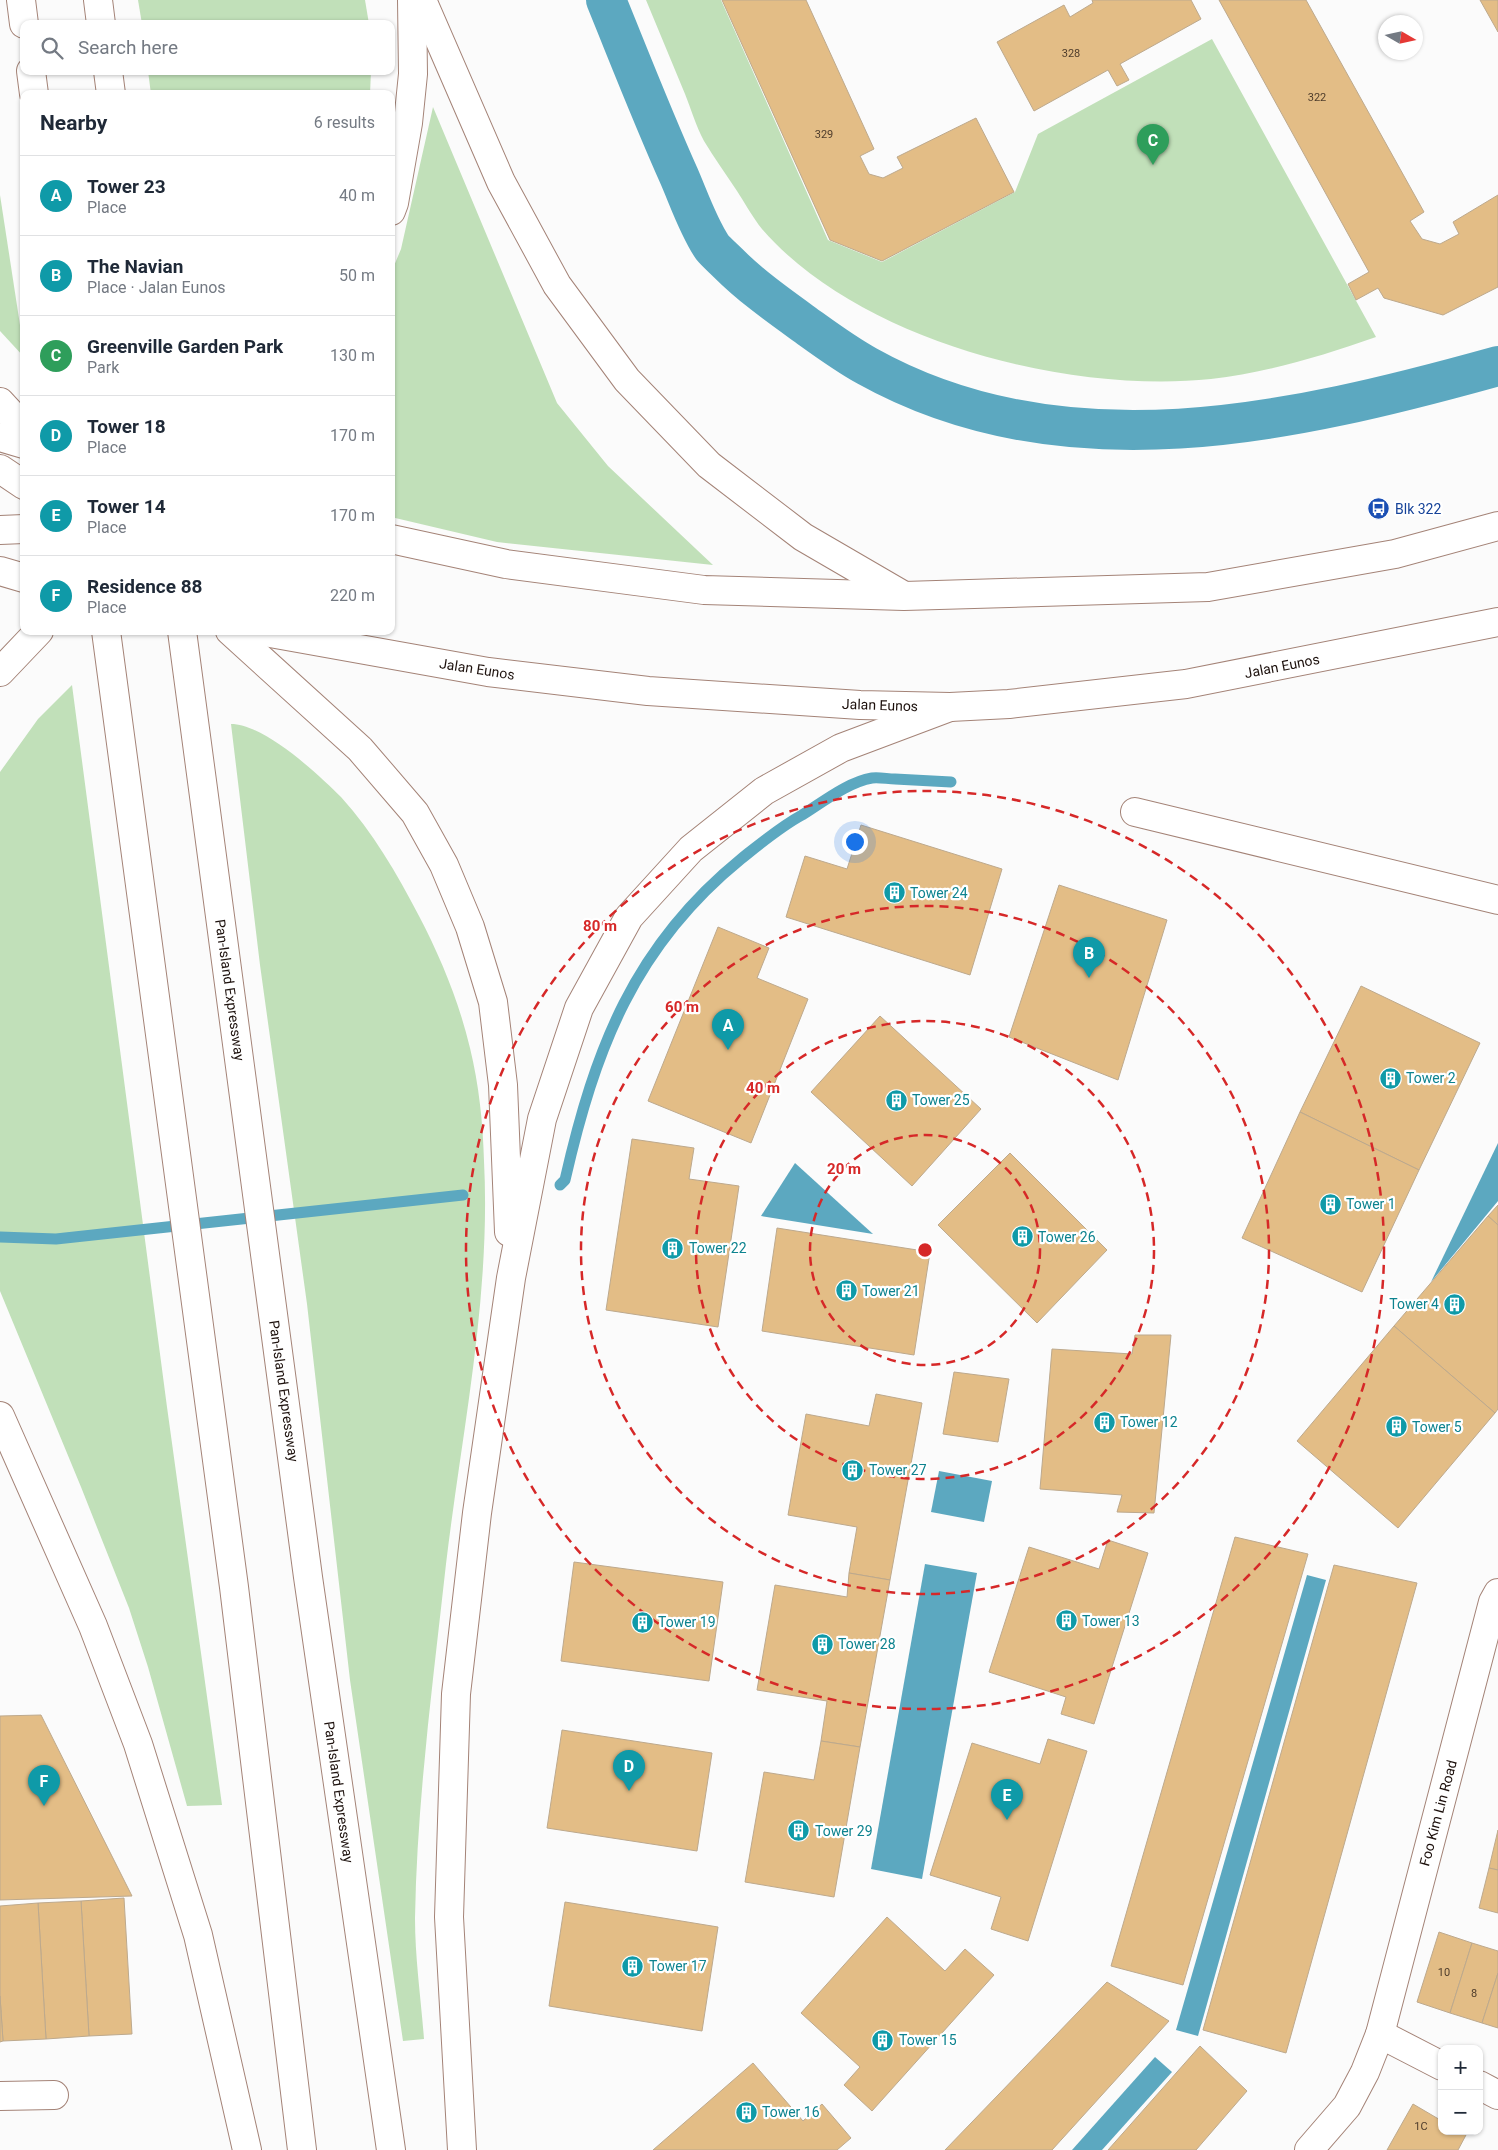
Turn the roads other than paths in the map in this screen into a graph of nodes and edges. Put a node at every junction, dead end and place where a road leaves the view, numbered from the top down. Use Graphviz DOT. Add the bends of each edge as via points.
graph roads {
  1 [pos="21,0"];
  2 [pos="98,0"];
  3 [pos="412,0"];
  4 [pos="422,0"];
  5 [pos="24,20"];
  6 [pos="101,20"];
  7 [pos="31,75"];
  8 [pos="109,75"];
  9 [pos="33,90"];
  10 [pos="110,90"];
  11 [pos="395,197"];
  12 [pos="0,402"];
  13 [pos="20,424"];
  14 [pos="0,437"];
  15 [pos="20,443"];
  16 [pos="0,469"];
  17 [pos="20,482"];
  18 [pos="1498,526"];
  19 [pos="20,528"];
  20 [pos="0,530"];
  21 [pos="395,540"];
  22 [pos="0,571"];
  23 [pos="20,577"];
  24 [pos="904,596"];
  25 [pos="1498,622"];
  26 [pos="35,635"];
  27 [pos="107,635"];
  28 [pos="183,635"];
  29 [pos="234,635"];
  30 [pos="281,635"];
  31 [pos="329,635"];
  32 [pos="365,650"];
  33 [pos="0,672"];
  34 [pos="950,708"];
  35 [pos="1135,812"];
  36 [pos="1498,900"];
  37 [pos="511,1278"];
  38 [pos="0,1416"];
  39 [pos="1498,1593"];
  40 [pos="1380,2034"];
  41 [pos="1438,2064"];
  42 [pos="1483,2087"];
  43 [pos="54,2095"];
  44 [pos="1498,2095"];
  45 [pos="0,2096"];
  46 [pos="247,2150"];
  47 [pos="302,2150"];
  48 [pos="391,2150"];
  49 [pos="462,2150"];
  50 [pos="1309,2150"];
  1 -- 5 [label="main road"];
  2 -- 6 [label="main road"];
  3 -- 11 [label="main road" via="413,74"];
  4 -- 24 [label="main road" via="501,182 557,285 627,380 709,465 803,537"];
  7 -- 9 [label="main road"];
  8 -- 10 [label="main road"];
  12 -- 13 [label="main road"];
  14 -- 15 [label="main road"];
  16 -- 17 [label="main road"];
  18 -- 24 [label="main road" via="1395,554 1208,587"];
  19 -- 20 [label="main road"];
  21 -- 24 [label="main road" via="506,564 704,590"];
  22 -- 23 [label="main road"];
  25 -- 34 [label="main road, Jalan Eunos" via="1186,684"];
  26 -- 33 [label="main road"];
  27 -- 47 [label="main road" via="235,1597"];
  28 -- 48 [label="main road, Pan-Island Expressway" via="283,1384"];
  29 -- 37 [label="main road" via="360,748 415,814 444,865 470,927 493,1002 503,1085"];
  30 -- 32 [label="main road, Jalan Eunos"];
  31 -- 32 [label="main road"];
  32 -- 34 [label="main road, Jalan Eunos" via="488,672 648,691"];
  34 -- 37 [label="main road" via="841,748 764,791 691,849 629,917 579,1008 542,1118"];
  35 -- 36 [label="main road"];
  37 -- 49 [label="main road" via="477,1513 456,1694 448,1918"];
  38 -- 46 [label="main road" via="93,1626 138,1744 198,1935"];
  39 -- 40 [label="main road, Foo Kim Lin Road" via="1490,1612"];
  40 -- 41 [label="main road"];
  40 -- 50 [label="main road, Foo Kim Lin Road" via="1366,2072 1347,2106"];
  42 -- 44 [label="main road"];
  43 -- 45 [label="main road"];
}
